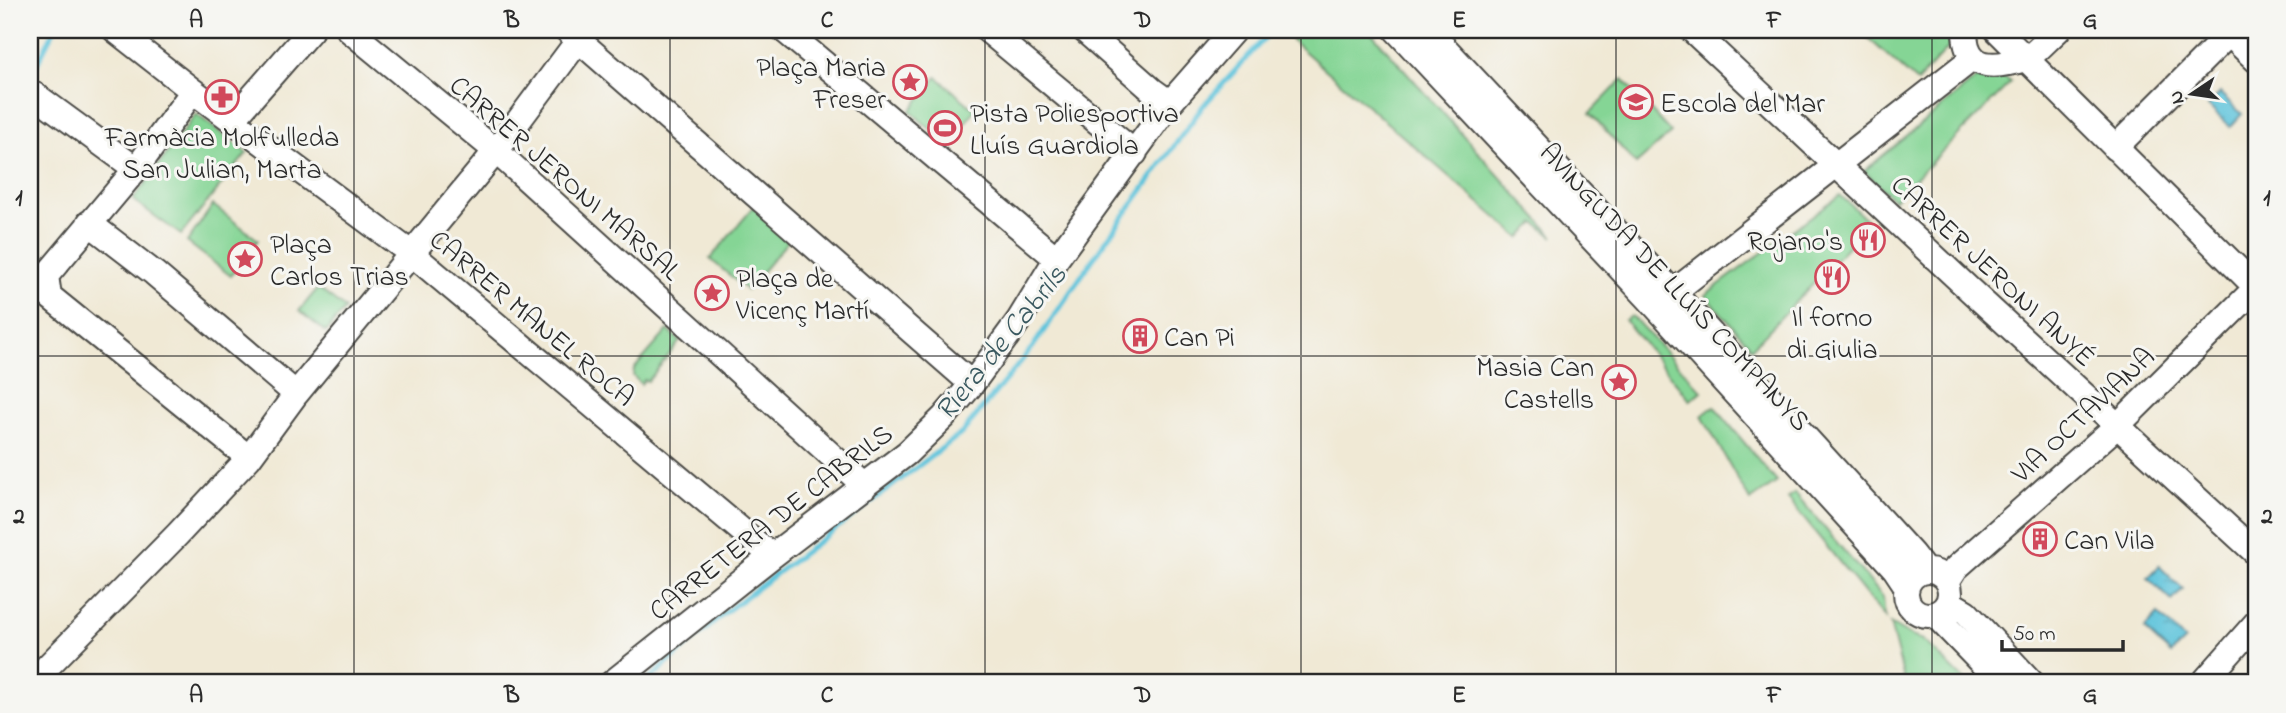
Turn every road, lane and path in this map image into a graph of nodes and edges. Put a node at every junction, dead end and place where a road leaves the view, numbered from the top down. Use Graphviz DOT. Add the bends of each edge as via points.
graph roads {
  1 [pos="115,30"];
  2 [pos="311,30"];
  3 [pos="349,30"];
  4 [pos="783,30"];
  5 [pos="987,30"];
  6 [pos="1084,30"];
  7 [pos="1234,30"];
  8 [pos="1396,30"];
  9 [pos="1428,30"];
  10 [pos="1692,30"];
  11 [pos="1965,30"];
  12 [pos="1997,30"];
  13 [pos="2058,30"];
  14 [pos="2229,31"];
  15 [pos="577,33"];
  16 [pos="1973,58"];
  17 [pos="2027,59"];
  18 [pos="2256,60"];
  19 [pos="193,90"];
  20 [pos="35,95"];
  21 [pos="1170,103"];
  22 [pos="233,119"];
  23 [pos="2115,148"];
  24 [pos="495,151"];
  25 [pos="1135,153"];
  26 [pos="1837,163"];
  27 [pos="136,169"];
  28 [pos="89,223"];
  29 [pos="412,254"];
  30 [pos="1055,261"];
  31 [pos="2256,287"];
  32 [pos="1664,299"];
  33 [pos="972,384"];
  34 [pos="296,394"];
  35 [pos="2118,425"];
  36 [pos="249,457"];
  37 [pos="864,486"];
  38 [pos="2256,553"];
  39 [pos="772,556"];
  40 [pos="1907,587"];
  41 [pos="1939,592"];
  42 [pos="2256,623"];
  43 [pos="36,677"];
  44 [pos="612,683"];
  45 [pos="2001,683"];
  46 [pos="2032,683"];
  47 [pos="2203,683"];
  1 -- 19 [label="street, CARRER MANEL ROCA"];
  2 -- 22 [label="street"];
  3 -- 24 [label="street, CARRER JERONI MARSAL"];
  4 -- 30 [label="street"];
  5 -- 25 [label="street"];
  6 -- 21 [label="street"];
  7 -- 21 [label="street, CARRETERA DE CABRILS"];
  8 -- 32 [label="street, AVINGUDA DE LLUÍS COMPANYS"];
  9 -- 32 [label="street, AVINGUDA DE LLUÍS COMPANYS"];
  10 -- 26 [label="street, CARRER JERONI ANYÉ"];
  11 -- 16 [label="street"];
  12 -- 17 [label="street"];
  13 -- 17 [label="street"];
  14 -- 18 [label="street"];
  14 -- 23 [label="street"];
  15 -- 24 [label="street"];
  15 -- 33 [label="street"];
  16 -- 17 [label="street" via="1990,66"];
  16 -- 26 [label="street"];
  17 -- 23 [label="street"];
  19 -- 22 [label="street, CARRER MANEL ROCA"];
  19 -- 27 [label="street"];
  20 -- 27 [label="street"];
  21 -- 25 [label="street, CARRETERA DE CABRILS"];
  22 -- 29 [label="street, CARRER MANEL ROCA"];
  23 -- 31 [label="street"];
  24 -- 29 [label="street"];
  24 -- 37 [label="street, CARRER JERONI MARSAL"];
  25 -- 30 [label="street, CARRETERA DE CABRILS"];
  26 -- 32 [label="street"];
  26 -- 35 [label="street, CARRER JERONI ANYÉ"];
  27 -- 28 [label="street"];
  28 -- 34 [label="street"];
  28 -- 36 [label="street" via="46,276 49,296"];
  29 -- 34 [label="street"];
  29 -- 39 [label="street, CARRER MANEL ROCA"];
  30 -- 33 [label="street, CARRETERA DE CABRILS"];
  31 -- 35 [label="street, VIA OCTAVIANA"];
  32 -- 40 [label="street, AVINGUDA DE LLUÍS COMPANYS"];
  32 -- 41 [label="street, AVINGUDA DE LLUÍS COMPANYS" via="1912,554"];
  33 -- 37 [label="street, CARRETERA DE CABRILS" via="907,453"];
  34 -- 36 [label="street"];
  35 -- 38 [label="street, CARRER JERONI ANYÉ"];
  35 -- 41 [label="street, VIA OCTAVIANA" via="1956,568"];
  36 -- 43 [label="street"];
  37 -- 39 [label="street, CARRETERA DE CABRILS"];
  39 -- 44 [label="street, CARRETERA DE CABRILS"];
  40 -- 41 [label="street, VIA OCTAVIANA" via="1914,576"];
  40 -- 41 [label="street, AVINGUDA DE LLUÍS COMPANYS" via="1906,599 1921,615"];
  41 -- 45 [label="street, AVINGUDA DE LLUÍS COMPANYS"];
  41 -- 46 [label="street, AVINGUDA DE LLUÍS COMPANYS" via="1966,612"];
  42 -- 47 [label="street"];
}
